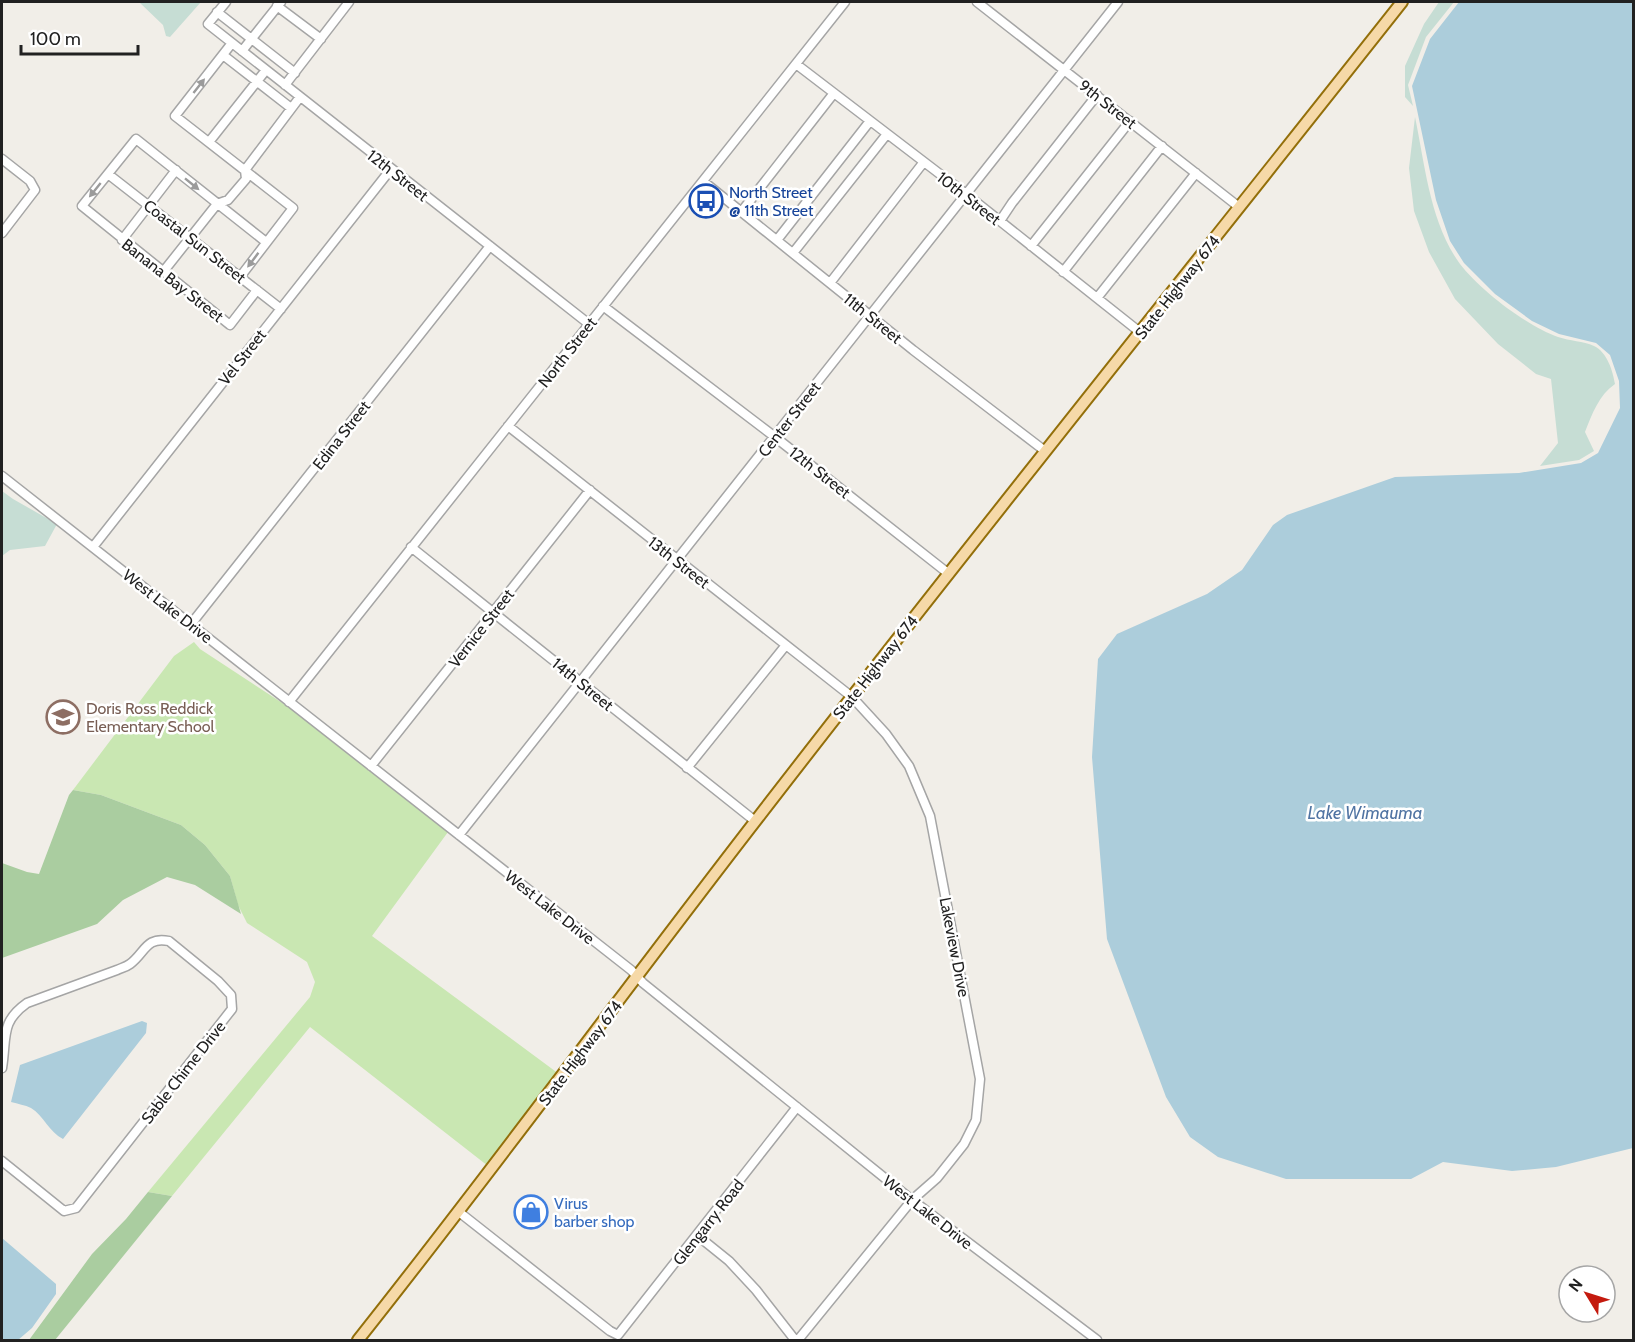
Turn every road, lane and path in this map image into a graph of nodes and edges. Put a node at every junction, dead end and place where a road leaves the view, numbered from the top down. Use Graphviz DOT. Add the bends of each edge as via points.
graph roads {
  1 [pos="226,2"];
  2 [pos="844,2"];
  3 [pos="977,2"];
  4 [pos="1118,2"];
  5 [pos="1402,2"];
  6 [pos="344,3"];
  7 [pos="279,4"];
  8 [pos="218,12"];
  9 [pos="251,38"];
  10 [pos="321,39"];
  11 [pos="232,44"];
  12 [pos="242,51"];
  13 [pos="223,56"];
  14 [pos="796,64"];
  15 [pos="266,70"];
  16 [pos="1065,70"];
  17 [pos="295,73"];
  18 [pos="257,82"];
  19 [pos="285,86"];
  20 [pos="834,93"];
  21 [pos="1097,95"];
  22 [pos="300,97"];
  23 [pos="291,108"];
  24 [pos="870,121"];
  25 [pos="1130,121"];
  26 [pos="886,134"];
  27 [pos="209,142"];
  28 [pos="1162,146"];
  29 [pos="2,159"];
  30 [pos="923,163"];
  31 [pos="391,169"];
  32 [pos="244,170"];
  33 [pos="176,171"];
  34 [pos="1196,173"];
  35 [pos="108,174"];
  36 [pos="704,181"];
  37 [pos="966,194"];
  38 [pos="217,204"];
  39 [pos="148,205"];
  40 [pos="1239,207"];
  41 [pos="742,211"];
  42 [pos="1000,221"];
  43 [pos="2,233"];
  44 [pos="190,238"];
  45 [pos="122,240"];
  46 [pos="777,240"];
  47 [pos="266,242"];
  48 [pos="489,246"];
  49 [pos="1031,246"];
  50 [pos="793,253"];
  51 [pos="163,272"];
  52 [pos="1064,272"];
  53 [pos="240,277"];
  54 [pos="830,283"];
  55 [pos="257,290"];
  56 [pos="1097,298"];
  57 [pos="603,306"];
  58 [pos="281,309"];
  59 [pos="870,316"];
  60 [pos="590,324"];
  61 [pos="1141,333"];
  62 [pos="508,426"];
  63 [pos="775,437"];
  64 [pos="1045,452"];
  65 [pos="2,476"];
  66 [pos="590,490"];
  67 [pos="93,547"];
  68 [pos="411,548"];
  69 [pos="676,560"];
  70 [pos="949,574"];
  71 [pos="493,612"];
  72 [pos="191,624"];
  73 [pos="786,645"];
  74 [pos="580,682"];
  75 [pos="852,697"];
  76 [pos="289,702"];
  77 [pos="371,766"];
  78 [pos="687,768"];
  79 [pos="755,821"];
  80 [pos="459,835"];
  81 [pos="637,976"];
  82 [pos="2,1068"];
  83 [pos="797,1107"];
  84 [pos="2,1161"];
  85 [pos="912,1200"];
  86 [pos="459,1212"];
  87 [pos="698,1236"];
  88 [pos="358,1341"];
  89 [pos="796,1341"];
  90 [pos="1097,1341"];
  1 -- 8 [label="street"];
  2 -- 14 [label="street, North Street"];
  3 -- 16 [label="street, 9th Street"];
  4 -- 16 [label="street, Center Street"];
  5 -- 40 [label="main road, State Highway 674"];
  6 -- 10 [label="street"];
  7 -- 9 [label="street"];
  7 -- 10 [label="street"];
  8 -- 9 [label="street"];
  8 -- 11 [label="street, 12th Street" via="208,24"];
  9 -- 12 [label="street"];
  9 -- 17 [label="street"];
  10 -- 17 [label="street"];
  11 -- 12 [label="street, 12th Street"];
  11 -- 13 [label="street"];
  12 -- 15 [label="street, 12th Street"];
  13 -- 18 [label="street"];
  27 -- 13 [label="street, one-way" via="175,116"];
  14 -- 20 [label="street, 10th Street"];
  14 -- 36 [label="street, North Street"];
  15 -- 18 [label="street"];
  15 -- 19 [label="street, 12th Street"];
  16 -- 21 [label="street, 9th Street"];
  16 -- 37 [label="street, Center Street"];
  17 -- 19 [label="street"];
  18 -- 23 [label="street"];
  18 -- 27 [label="street"];
  19 -- 22 [label="street, 12th Street"];
  20 -- 24 [label="street, 10th Street"];
  20 -- 41 [label="street"];
  21 -- 25 [label="street, 9th Street"];
  21 -- 42 [label="street"];
  22 -- 23 [label="street"];
  22 -- 31 [label="street, 12th Street"];
  23 -- 32 [label="street"];
  24 -- 26 [label="street, 10th Street"];
  24 -- 46 [label="street"];
  25 -- 28 [label="street, 9th Street"];
  25 -- 49 [label="street"];
  26 -- 30 [label="street, 10th Street"];
  26 -- 50 [label="street"];
  27 -- 32 [label="street"];
  28 -- 34 [label="street, 9th Street"];
  28 -- 52 [label="street"];
  29 -- 43 [label="street" via="30,181 35,190"];
  30 -- 37 [label="street, 10th Street"];
  30 -- 54 [label="street"];
  31 -- 48 [label="street, 12th Street"];
  31 -- 58 [label="street, Vel Street"];
  32 -- 38 [label="street" via="246,178 228,200"];
  32 -- 47 [label="street" via="293,208"];
  33 -- 35 [label="street" via="136,139"];
  33 -- 38 [label="street, one-way"];
  33 -- 39 [label="street"];
  34 -- 40 [label="street, 9th Street"];
  34 -- 56 [label="street"];
  35 -- 39 [label="street, Coastal Sun Street"];
  35 -- 45 [label="street, Banana Bay Street, one-way" via="82,206"];
  36 -- 41 [label="street, 11th Street"];
  36 -- 57 [label="street, North Street"];
  37 -- 42 [label="street, 10th Street"];
  37 -- 59 [label="street, Center Street"];
  38 -- 44 [label="street"];
  38 -- 47 [label="street"];
  39 -- 44 [label="street, Coastal Sun Street"];
  39 -- 45 [label="street"];
  40 -- 61 [label="main road, State Highway 674"];
  41 -- 46 [label="street, 11th Street"];
  42 -- 49 [label="street, 10th Street"];
  44 -- 51 [label="street"];
  44 -- 53 [label="street, Coastal Sun Street"];
  45 -- 51 [label="street, Banana Bay Street"];
  46 -- 50 [label="street, 11th Street"];
  47 -- 53 [label="street, one-way"];
  48 -- 60 [label="street, 12th Street"];
  48 -- 72 [label="street, Edina Street"];
  49 -- 52 [label="street, 10th Street"];
  50 -- 54 [label="street, 11th Street"];
  51 -- 55 [label="street, Banana Bay Street" via="230,325"];
  52 -- 56 [label="street, 10th Street"];
  53 -- 55 [label="street, Coastal Sun Street"];
  54 -- 59 [label="street, 11th Street"];
  55 -- 58 [label="street, Coastal Sun Street"];
  56 -- 61 [label="street, 10th Street"];
  57 -- 60 [label="street, North Street"];
  57 -- 63 [label="street, 12th Street"];
  58 -- 67 [label="street, Vel Street"];
  59 -- 63 [label="street, Center Street"];
  59 -- 64 [label="street, 11th Street"];
  60 -- 62 [label="street, North Street"];
  61 -- 64 [label="main road, State Highway 674"];
  62 -- 66 [label="street, 13th Street"];
  62 -- 68 [label="street, North Street"];
  63 -- 69 [label="street, Center Street"];
  63 -- 70 [label="street, 12th Street"];
  64 -- 70 [label="main road, State Highway 674"];
  65 -- 67 [label="street, West Lake Drive"];
  66 -- 69 [label="street, 13th Street"];
  66 -- 71 [label="street, Vernice Street"];
  67 -- 72 [label="street, West Lake Drive"];
  68 -- 71 [label="street, 14th Street"];
  68 -- 76 [label="street, North Street"];
  69 -- 73 [label="street, 13th Street"];
  69 -- 74 [label="street, Center Street"];
  70 -- 75 [label="main road, State Highway 674"];
  71 -- 74 [label="street, 14th Street"];
  71 -- 77 [label="street, Vernice Street"];
  72 -- 76 [label="street, West Lake Drive"];
  73 -- 75 [label="street, 13th Street"];
  73 -- 78 [label="street"];
  74 -- 78 [label="street, 14th Street"];
  74 -- 80 [label="street, Center Street"];
  75 -- 79 [label="main road, State Highway 674"];
  75 -- 85 [label="street, Lakeview Drive" via="909,766 930,816 980,1079 976,1120 964,1144 937,1179"];
  76 -- 77 [label="street, West Lake Drive"];
  77 -- 80 [label="street, West Lake Drive"];
  78 -- 79 [label="street, 14th Street"];
  79 -- 81 [label="main road, State Highway 674"];
  80 -- 81 [label="street, West Lake Drive"];
  81 -- 83 [label="street, West Lake Drive"];
  81 -- 86 [label="main road, State Highway 674"];
  82 -- 84 [label="street, Sable Chime Drive" via="5,1030 14,1011 130,964 152,941 168,942 231,995 232,1009 76,1208 64,1211"];
  83 -- 85 [label="street, West Lake Drive"];
  83 -- 87 [label="street, Glengarry Road"];
  85 -- 89 [label="street, Lakeview Drive"];
  85 -- 90 [label="street, West Lake Drive"];
  86 -- 87 [label="street, Glengarry Road" via="552,1288 618,1335"];
  86 -- 88 [label="main road, State Highway 674"];
  87 -- 89 [label="street" via="729,1261"];
}
